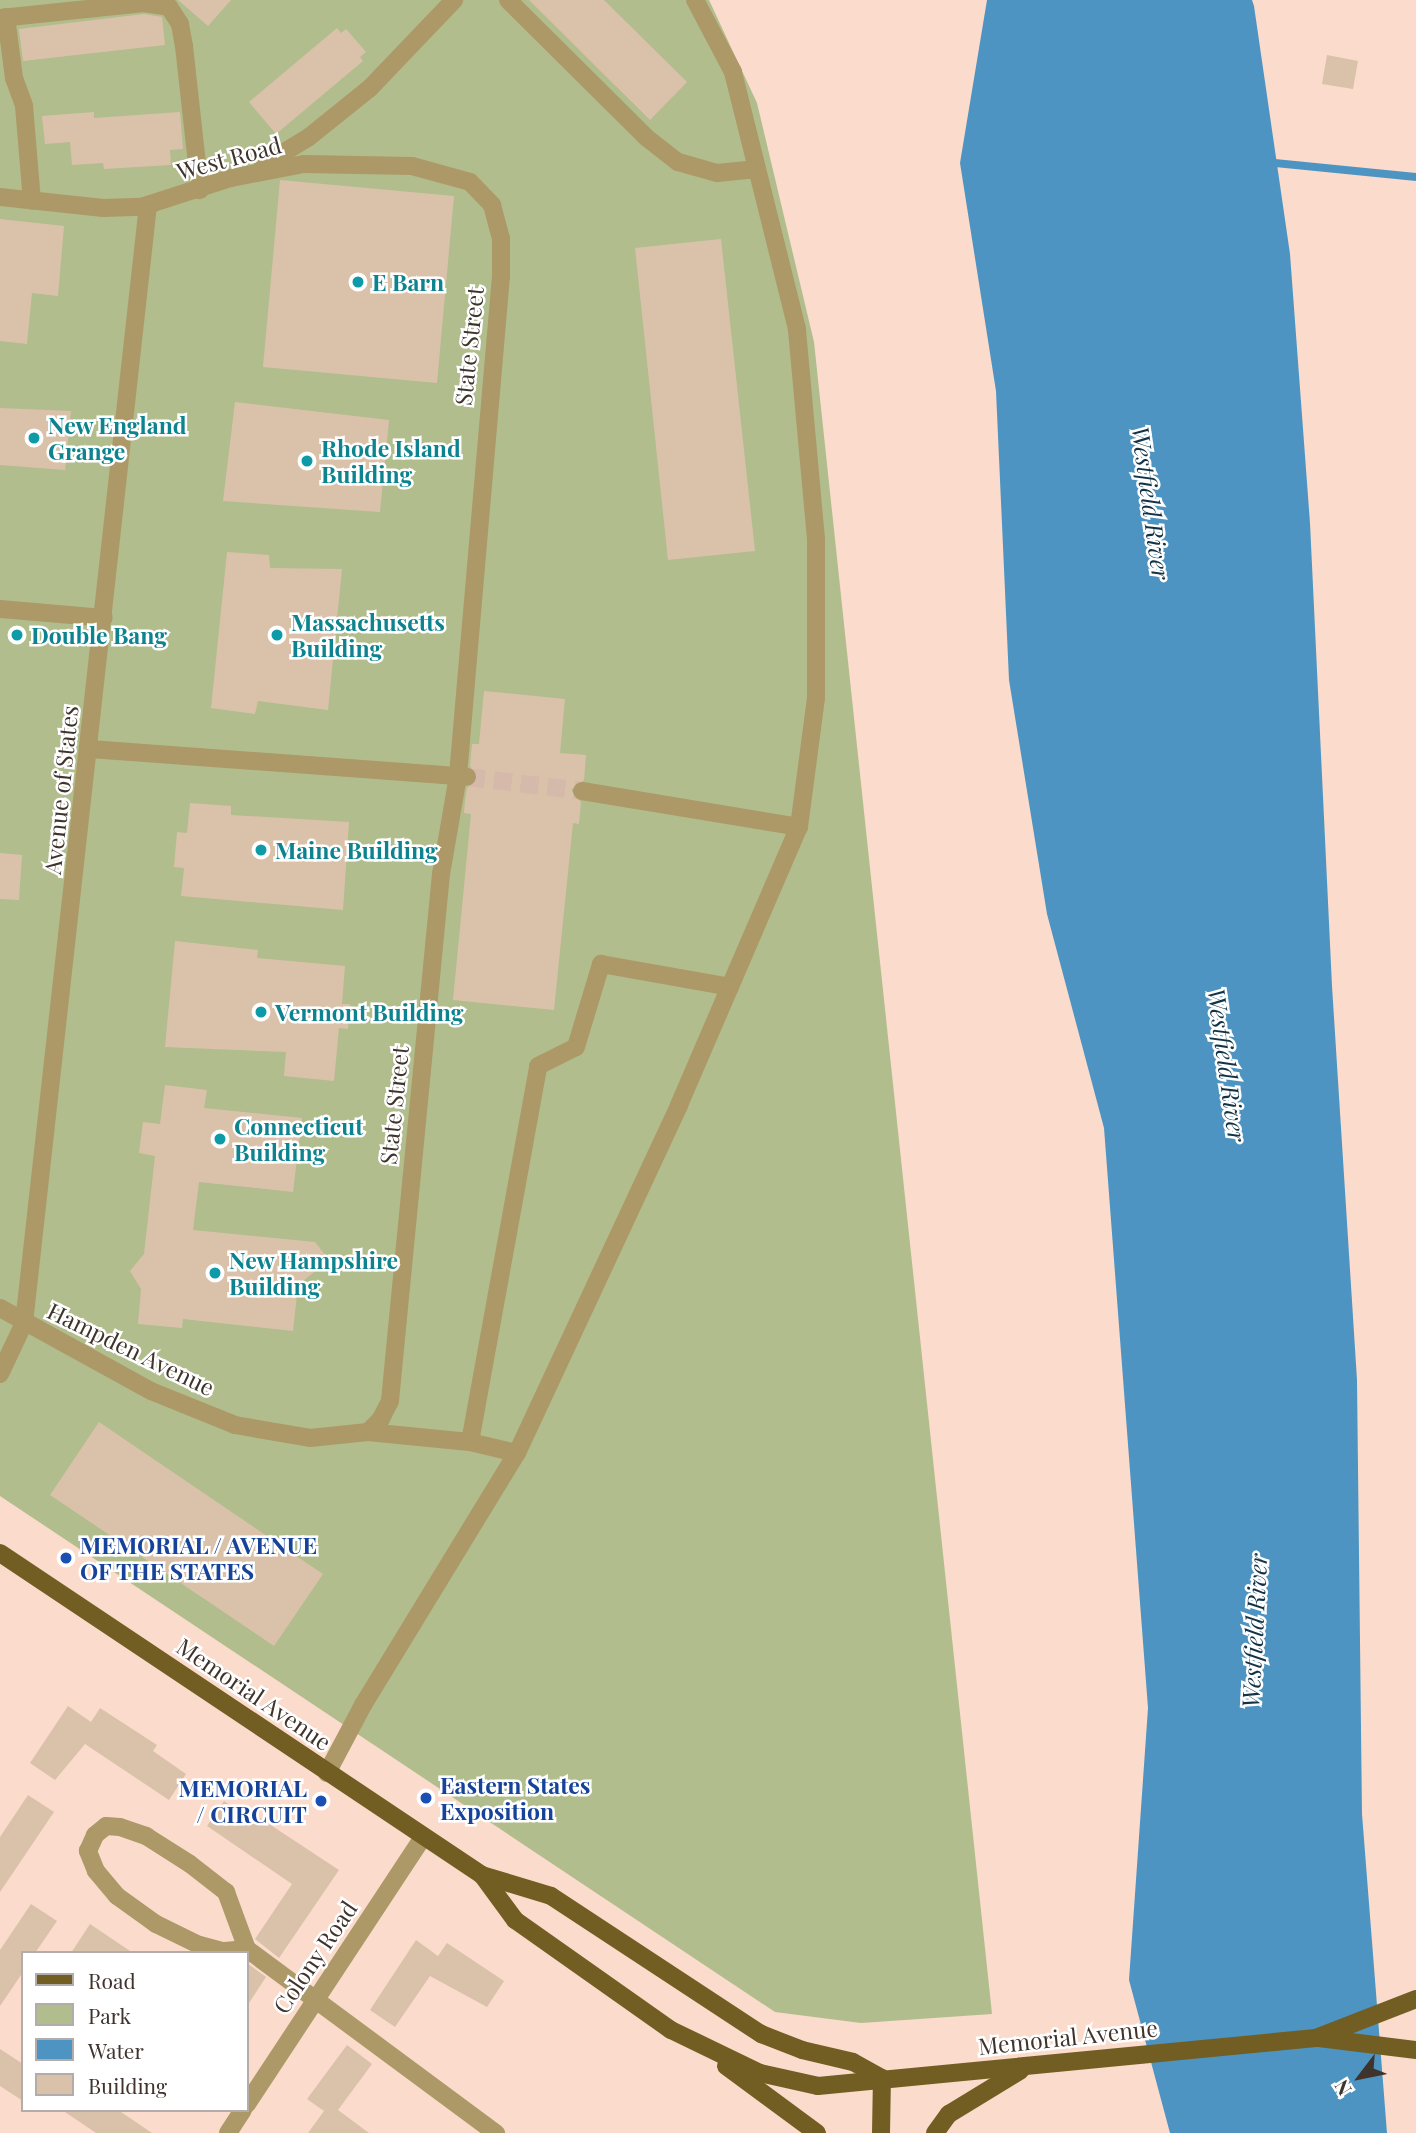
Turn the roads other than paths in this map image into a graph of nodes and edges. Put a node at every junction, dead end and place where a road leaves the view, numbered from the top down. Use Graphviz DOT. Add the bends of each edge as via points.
graph roads {
  1 [pos="454,0"];
  2 [pos="508,0"];
  3 [pos="695,0"];
  4 [pos="159,1"];
  5 [pos="3,17"];
  6 [pos="757,169"];
  7 [pos="251,173"];
  8 [pos="470,182"];
  9 [pos="200,190"];
  10 [pos="0,197"];
  11 [pos="32,201"];
  12 [pos="148,205"];
  13 [pos="0,609"];
  14 [pos="104,618"];
  15 [pos="90,749"];
  16 [pos="463,777"];
  17 [pos="582,792"];
  18 [pos="799,827"];
  19 [pos="730,987"];
  20 [pos="0,1308"];
  21 [pos="24,1323"];
  22 [pos="0,1374"];
  23 [pos="368,1432"];
  24 [pos="470,1442"];
  25 [pos="517,1453"];
  26 [pos="0,1553"];
  27 [pos="327,1773"];
  28 [pos="423,1837"];
  29 [pos="482,1875"];
  30 [pos="247,1949"];
  31 [pos="1416,1999"];
  32 [pos="316,2000"];
  33 [pos="671,2029"];
  34 [pos="1316,2038"];
  35 [pos="1408,2049"];
  36 [pos="1027,2066"];
  37 [pos="882,2078"];
  38 [pos="248,2102"];
  39 [pos="242,2112"];
  40 [pos="228,2133"];
  41 [pos="496,2133"];
  42 [pos="817,2133"];
  43 [pos="881,2133"];
  44 [pos="934,2133"];
  1 -- 7 [label="street" via="370,88 309,137"];
  2 -- 6 [label="street" via="647,138 678,162 717,173"];
  3 -- 6 [label="street" via="733,72"];
  4 -- 5 [label="street"];
  4 -- 9 [label="street" via="180,23"];
  5 -- 11 [label="street" via="24,106"];
  6 -- 18 [label="street" via="797,329 816,539 816,698"];
  7 -- 8 [label="street, West Road" via="304,164 412,166"];
  7 -- 9 [label="street, West Road"];
  8 -- 16 [label="street, State Street" via="492,205 501,239 501,276"];
  9 -- 12 [label="street, West Road"];
  10 -- 11 [label="street, West Road"];
  11 -- 12 [label="street, West Road" via="103,208"];
  12 -- 14 [label="street, Avenue of States"];
  13 -- 14 [label="street"];
  14 -- 15 [label="street, Avenue of States"];
  15 -- 16 [label="street"];
  15 -- 21 [label="street, Avenue of States"];
  16 -- 23 [label="street, State Street" via="441,874 390,1401"];
  17 -- 18 [label="street"];
  18 -- 19 [label="street"];
  19 -- 24 [label="street" via="601,964 576,1047 538,1066"];
  19 -- 25 [label="street"];
  20 -- 21 [label="street, Hampden Avenue"];
  21 -- 22 [label="street, Avenue of States"];
  21 -- 23 [label="street, Hampden Avenue" via="151,1391 235,1425 310,1438"];
  23 -- 24 [label="street, Hampden Avenue"];
  24 -- 25 [label="street, Hampden Avenue"];
  25 -- 27 [label="street" via="363,1705"];
  26 -- 27 [label="main road, Memorial Avenue"];
  27 -- 28 [label="main road, Memorial Avenue"];
  28 -- 29 [label="main road, Memorial Avenue"];
  28 -- 32 [label="street, Colony Road"];
  29 -- 33 [label="main road, Memorial Avenue" via="515,1920"];
  29 -- 37 [label="main road, Memorial Avenue" via="551,1896 761,2034 853,2062"];
  30 -- 30 [label="street" via="226,1892 190,1864 146,1836 120,1827 106,1826 95,1835 88,1851 96,1871 117,1896 156,1924 199,1945 222,1951"];
  30 -- 32 [label="street"];
  31 -- 34 [label="main road"];
  32 -- 38 [label="street, Colony Road"];
  32 -- 41 [label="street"];
  33 -- 37 [label="main road, Memorial Avenue" via="775,2077 818,2086"];
  33 -- 42 [label="main road"];
  34 -- 35 [label="main road"];
  34 -- 36 [label="main road, Memorial Avenue" via="1258,2040"];
  36 -- 37 [label="main road, Memorial Avenue"];
  36 -- 44 [label="main road" via="949,2114"];
  37 -- 43 [label="main road"];
  39 -- 40 [label="street"];
}
